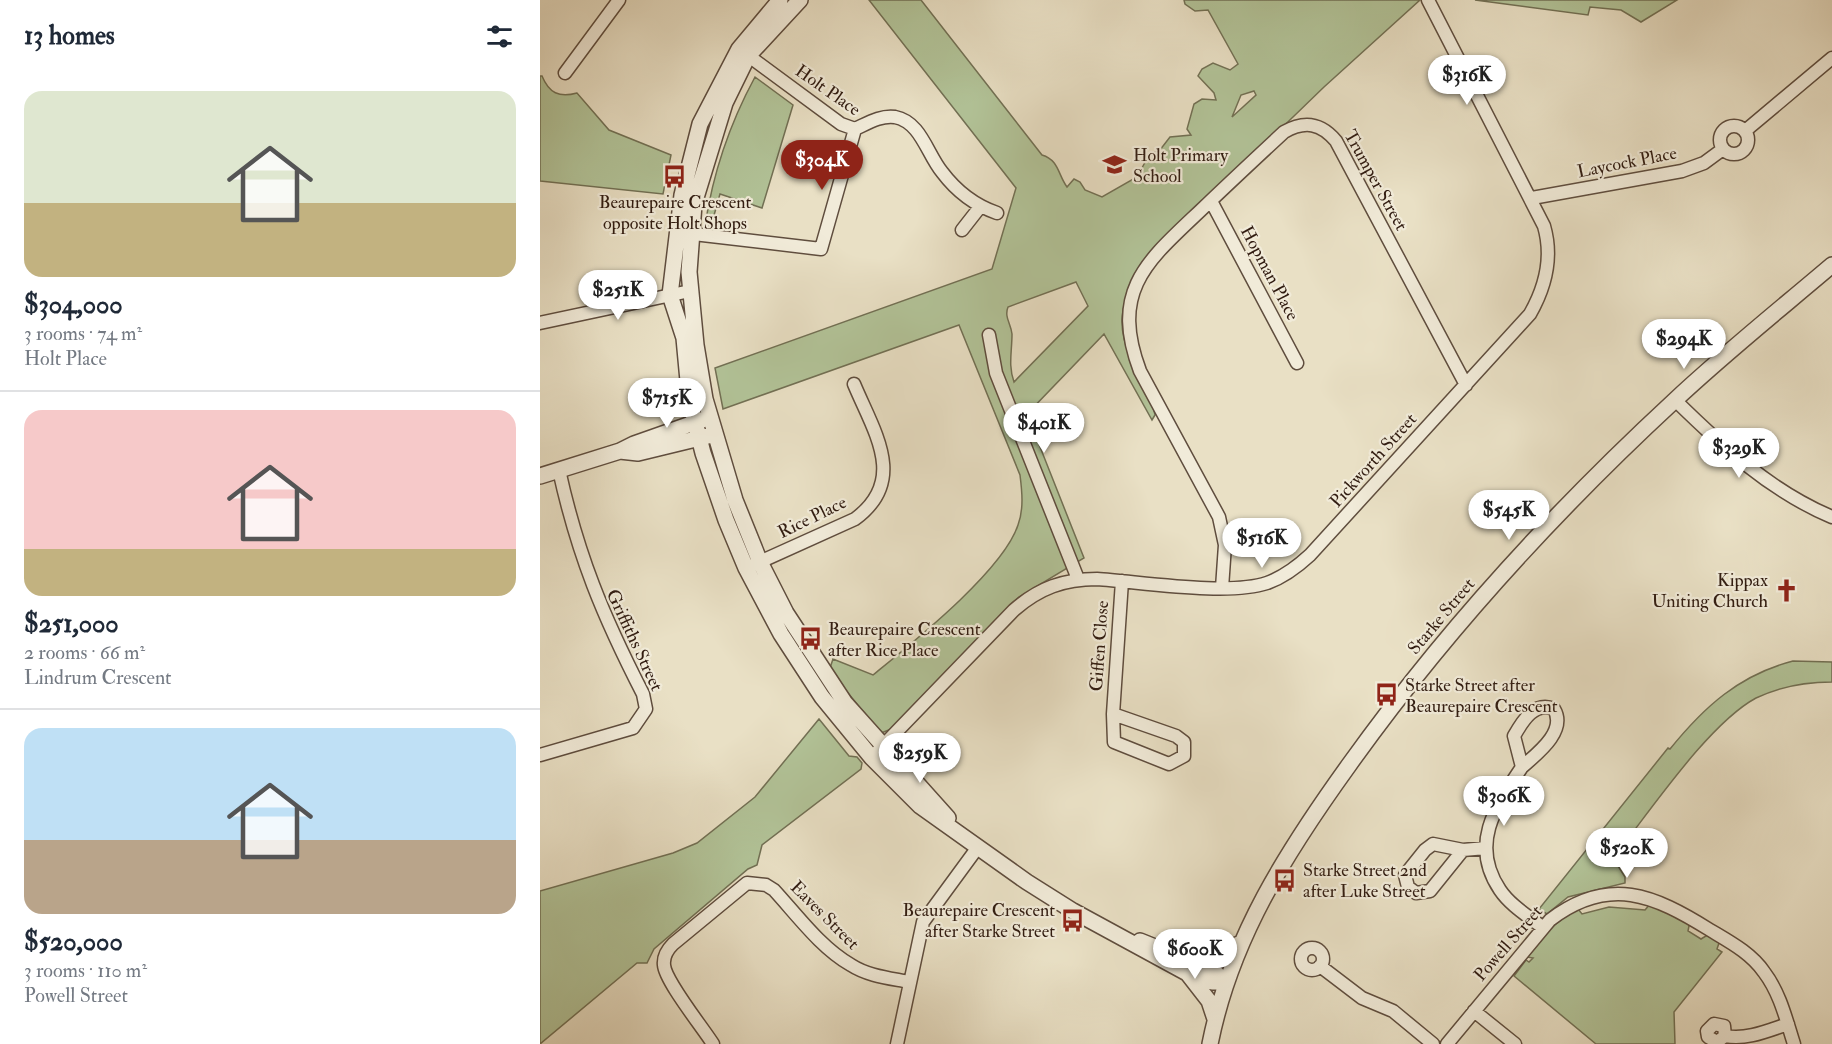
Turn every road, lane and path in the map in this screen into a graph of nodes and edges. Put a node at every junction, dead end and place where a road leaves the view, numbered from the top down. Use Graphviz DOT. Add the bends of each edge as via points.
graph roads {
  1 [pos="619,0"];
  2 [pos="780,0"];
  3 [pos="800,0"];
  4 [pos="1428,0"];
  5 [pos="744,52"];
  6 [pos="1832,58"];
  7 [pos="565,73"];
  8 [pos="855,129"];
  9 [pos="1745,131"];
  10 [pos="1723,149"];
  11 [pos="1532,198"];
  12 [pos="1211,201"];
  13 [pos="980,207"];
  14 [pos="997,213"];
  15 [pos="962,230"];
  16 [pos="684,232"];
  17 [pos="1832,266"];
  18 [pos="690,291"];
  19 [pos="670,295"];
  20 [pos="540,323"];
  21 [pos="989,335"];
  22 [pos="1297,363"];
  23 [pos="854,384"];
  24 [pos="1466,385"];
  25 [pos="1675,400"];
  26 [pos="711,418"];
  27 [pos="696,422"];
  28 [pos="715,435"];
  29 [pos="700,438"];
  30 [pos="620,451"];
  31 [pos="559,470"];
  32 [pos="540,476"];
  33 [pos="1832,517"];
  34 [pos="753,565"];
  35 [pos="1077,579"];
  36 [pos="1122,581"];
  37 [pos="1222,588"];
  38 [pos="1113,714"];
  39 [pos="877,752"];
  40 [pos="540,755"];
  41 [pos="1522,767"];
  42 [pos="978,847"];
  43 [pos="1486,848"];
  44 [pos="1463,850"];
  45 [pos="1542,927"];
  46 [pos="1124,936"];
  47 [pos="1239,944"];
  48 [pos="1179,955"];
  49 [pos="1320,966"];
  50 [pos="1187,972"];
  51 [pos="909,982"];
  52 [pos="1226,982"];
  53 [pos="1474,1011"];
  54 [pos="1215,1019"];
  55 [pos="1788,1024"];
  56 [pos="1725,1036"];
  57 [pos="713,1044"];
  58 [pos="897,1044"];
  59 [pos="1210,1044"];
  60 [pos="1433,1044"];
  61 [pos="1447,1044"];
  62 [pos="1515,1044"];
  63 [pos="1794,1044"];
  1 -- 7 [label="street"];
  2 -- 5 [label="street"];
  3 -- 5 [label="street"];
  4 -- 11 [label="street, Pickworth Street"];
  5 -- 8 [label="street, Holt Place" via="842,124"];
  5 -- 16 [label="street"];
  6 -- 9 [label="street, Laycock Place"];
  8 -- 13 [label="street" via="886,117 910,123 942,173"];
  8 -- 16 [label="street, Holt Place" via="821,249"];
  9 -- 10 [label="street, Laycock Place" via="1748,141 1743,151 1733,154"];
  9 -- 10 [label="street, Laycock Place" via="1735,126 1725,129 1720,139"];
  10 -- 11 [label="street, Laycock Place" via="1704,163 1682,171"];
  11 -- 24 [label="street, Pickworth Street" via="1548,241 1542,292 1525,319"];
  12 -- 22 [label="street, Hopman Place"];
  12 -- 24 [label="street, Trumper Street" via="1284,132 1311,123 1326,129 1336,141"];
  12 -- 37 [label="street, Trumper Street" via="1148,261 1134,290 1129,324 1131,347 1140,371 1224,531"];
  13 -- 14 [label="street"];
  13 -- 15 [label="street"];
  16 -- 18 [label="street"];
  16 -- 19 [label="street"];
  17 -- 25 [label="street, Starke Street"];
  18 -- 19 [label="street"];
  18 -- 26 [label="street"];
  19 -- 20 [label="street"];
  19 -- 27 [label="street" via="684,338 690,402"];
  21 -- 35 [label="street" via="996,373"];
  23 -- 34 [label="street, Rice Place" via="882,453 885,474 880,494 855,519"];
  24 -- 37 [label="street, Pickworth Street" via="1298,566 1261,585"];
  25 -- 33 [label="street" via="1761,477"];
  25 -- 47 [label="street, Starke Street" via="1515,559 1382,719 1274,876"];
  26 -- 27 [label="street"];
  26 -- 28 [label="street"];
  27 -- 29 [label="street"];
  27 -- 30 [label="street"];
  28 -- 29 [label="street"];
  28 -- 34 [label="street"];
  29 -- 30 [label="street" via="638,453"];
  29 -- 34 [label="street" via="726,520"];
  30 -- 31 [label="street"];
  31 -- 32 [label="street"];
  31 -- 40 [label="street, Griffiths Street" via="586,571 643,694 646,709 633,728"];
  34 -- 39 [label="street" via="792,622 840,708"];
  35 -- 36 [label="street, Pickworth Street"];
  35 -- 39 [label="street, Pickworth Street" via="1051,586 1026,600"];
  36 -- 37 [label="street, Pickworth Street"];
  36 -- 38 [label="street, Giffen Close"];
  38 -- 38 [label="street, Giffen Close" via="1176,736 1184,742 1184,756 1169,764 1119,746 1112,736"];
  39 -- 42 [label="street" via="920,806"];
  41 -- 41 [label="street" via="1514,736 1538,707 1554,709 1559,725"];
  41 -- 43 [label="street" via="1493,811"];
  42 -- 46 [label="street" via="1073,911"];
  42 -- 51 [label="street" via="923,922"];
  43 -- 44 [label="street"];
  43 -- 45 [label="street" via="1490,871 1501,891"];
  44 -- 44 [label="street" via="1430,891 1416,893 1408,887 1406,875 1428,846 1440,844"];
  45 -- 53 [label="street, Powell Street"];
  45 -- 55 [label="street, Powell Street" via="1568,907 1600,896 1627,894 1661,902 1752,958 1772,982"];
  46 -- 48 [label="street"];
  46 -- 50 [label="street"];
  47 -- 48 [label="street" via="1218,953"];
  47 -- 52 [label="street, Starke Street"];
  48 -- 52 [label="street" via="1212,970"];
  49 -- 60 [label="street" via="1362,998 1393,1011"];
  50 -- 52 [label="street" via="1212,982"];
  50 -- 54 [label="street" via="1209,1001"];
  51 -- 57 [label="street, Eaves Street" via="852,966 826,946 774,890 747,883 666,952 664,962 669,977"];
  51 -- 58 [label="street"];
  52 -- 54 [label="street, Starke Street"];
  53 -- 61 [label="street, Powell Street"];
  53 -- 62 [label="street"];
  54 -- 59 [label="street, Starke Street"];
  55 -- 56 [label="street" via="1751,1036"];
  55 -- 63 [label="street, Powell Street"];
}
